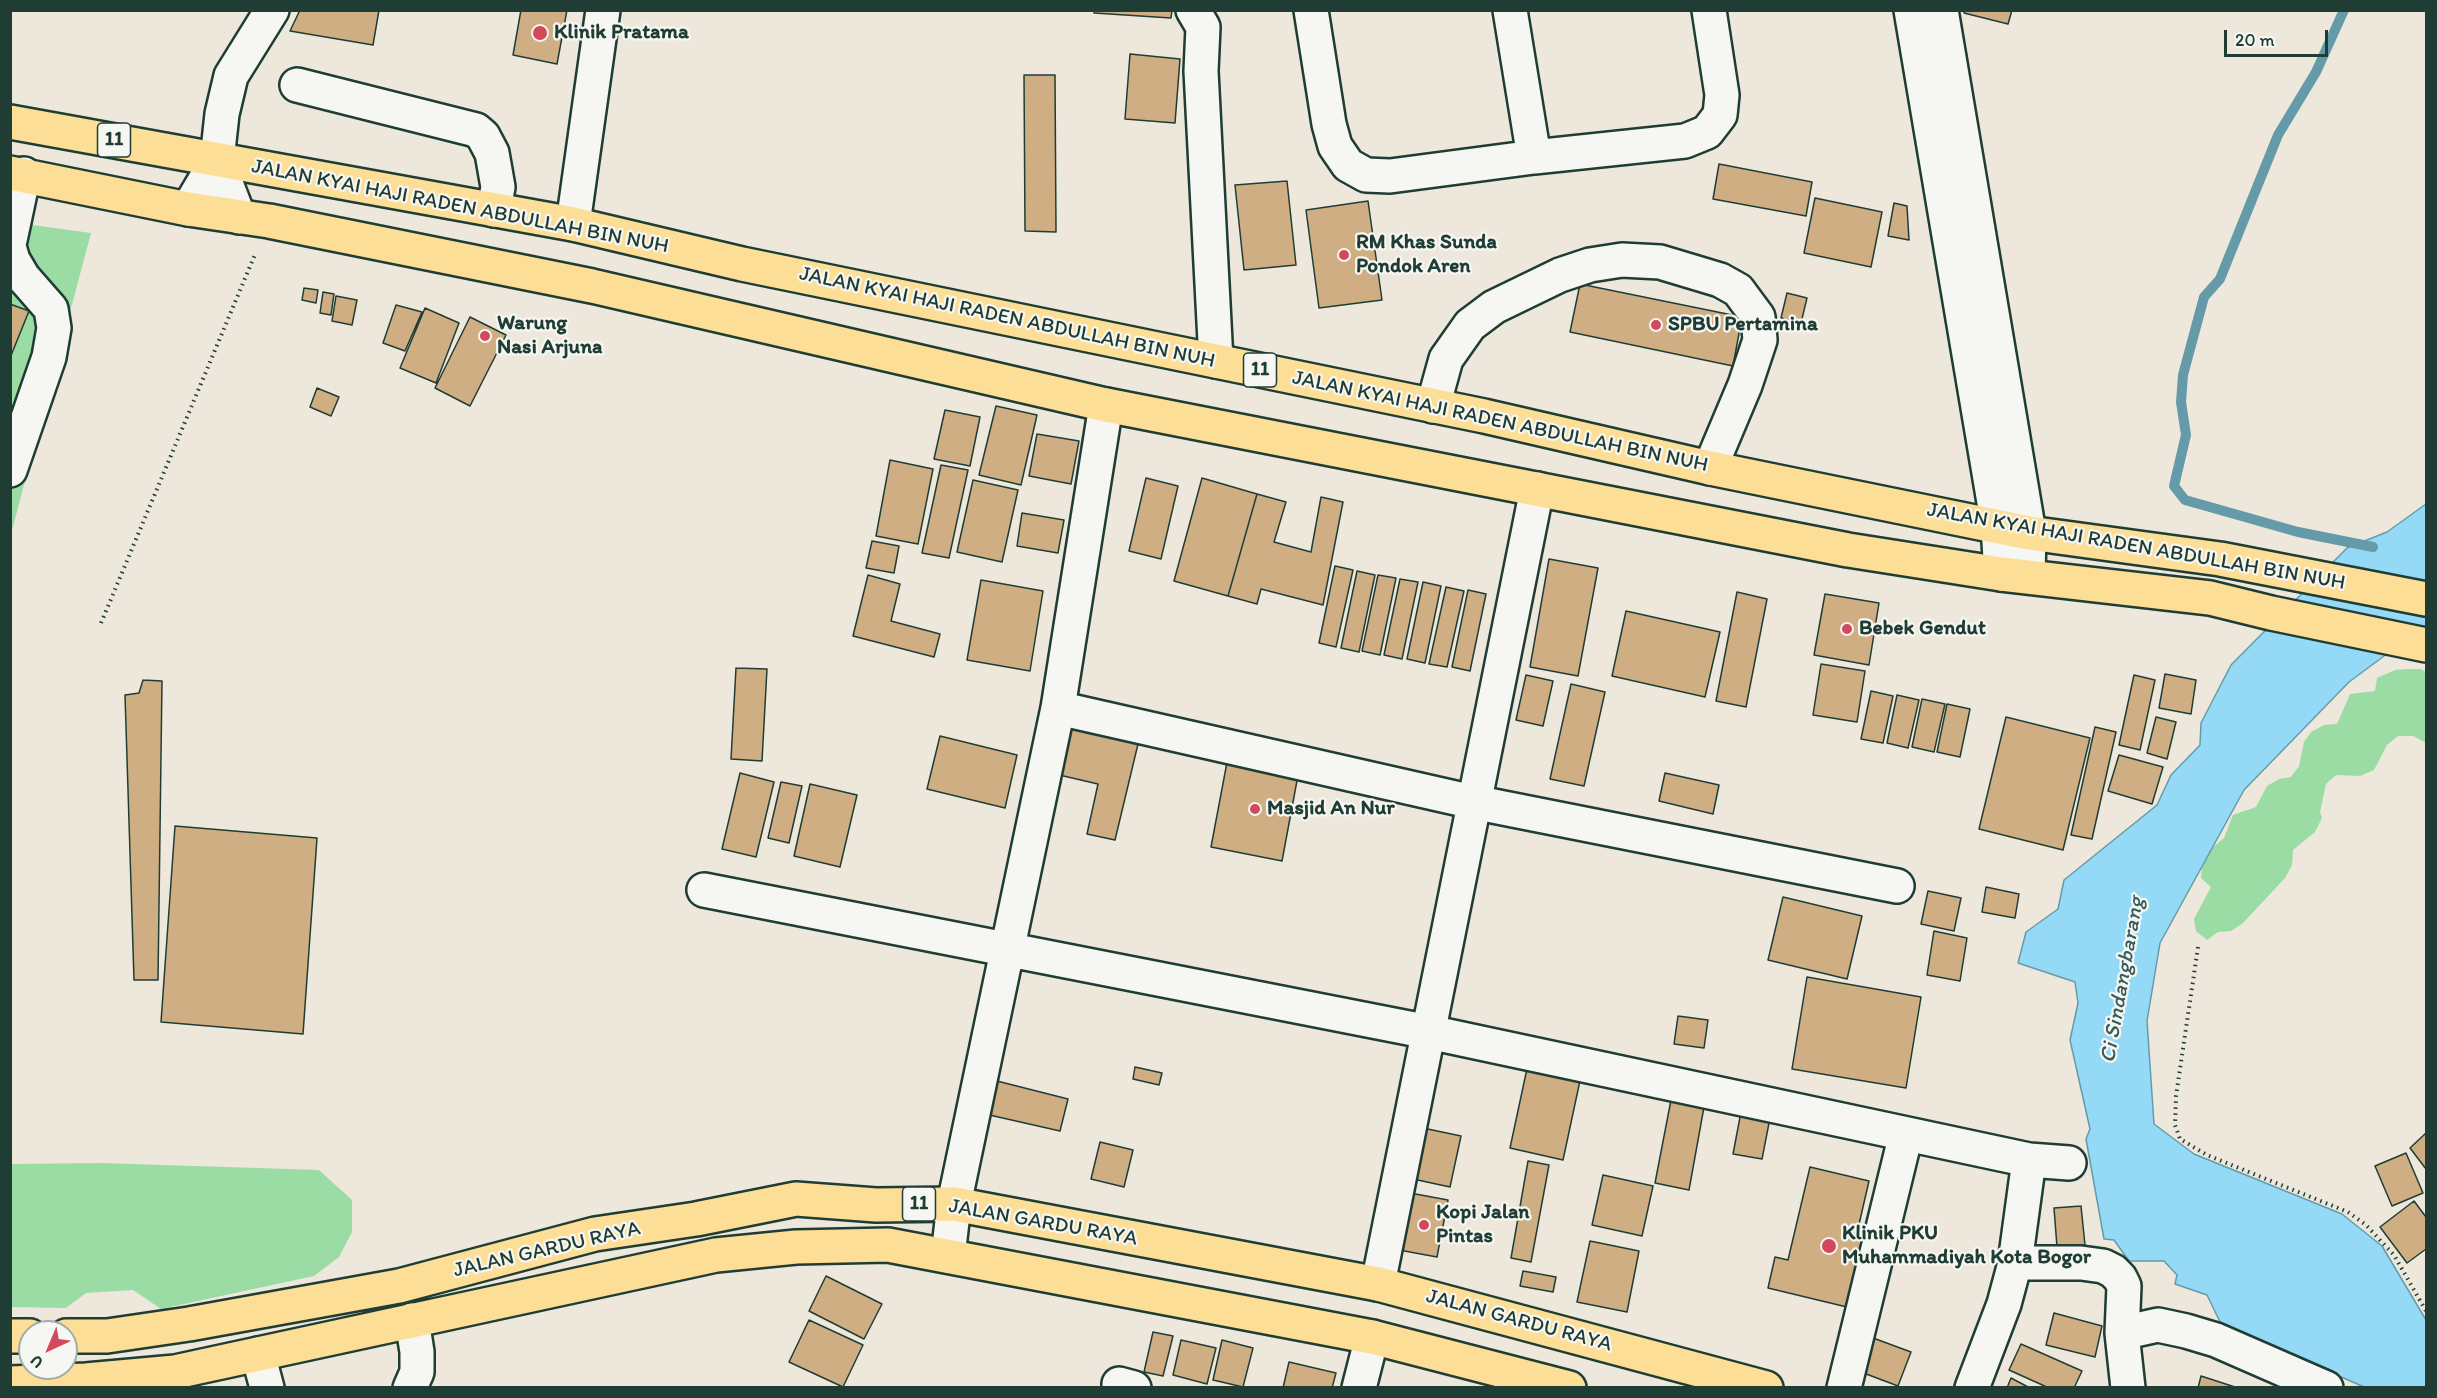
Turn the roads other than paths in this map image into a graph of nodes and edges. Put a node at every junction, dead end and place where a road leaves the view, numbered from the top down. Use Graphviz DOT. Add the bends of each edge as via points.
graph roads {
  1 [pos="272,10"];
  2 [pos="603,10"];
  3 [pos="1193,10"];
  4 [pos="1311,10"];
  5 [pos="1510,10"];
  6 [pos="1709,10"];
  7 [pos="1911,10"];
  8 [pos="1941,10"];
  9 [pos="297,85"];
  10 [pos="10,122"];
  11 [pos="1534,157"];
  12 [pos="218,160"];
  13 [pos="17,174"];
  14 [pos="188,209"];
  15 [pos="494,210"];
  16 [pos="254,219"];
  17 [pos="573,224"];
  18 [pos="10,240"];
  19 [pos="10,250"];
  20 [pos="1216,361"];
  21 [pos="1106,405"];
  22 [pos="1433,406"];
  23 [pos="1710,468"];
  24 [pos="10,470"];
  25 [pos="1537,489"];
  26 [pos="2014,529"];
  27 [pos="2220,559"];
  28 [pos="2014,575"];
  29 [pos="2210,598"];
  30 [pos="2427,599"];
  31 [pos="2427,645"];
  32 [pos="1058,708"];
  33 [pos="1473,802"];
  34 [pos="1897,886"];
  35 [pos="704,890"];
  36 [pos="1008,951"];
  37 [pos="1429,1032"];
  38 [pos="1906,1134"];
  39 [pos="2029,1160"];
  40 [pos="2069,1163"];
  41 [pos="954,1204"];
  42 [pos="948,1256"];
  43 [pos="2015,1263"];
  44 [pos="1378,1284"];
  45 [pos="412,1320"];
  46 [pos="2122,1333"];
  47 [pos="78,1336"];
  48 [pos="1372,1337"];
  49 [pos="258,1354"];
  50 [pos="10,1383"];
  51 [pos="267,1388"];
  52 [pos="410,1388"];
  53 [pos="1359,1388"];
  54 [pos="1569,1388"];
  55 [pos="1766,1388"];
  56 [pos="1844,1388"];
  57 [pos="1972,1388"];
  58 [pos="2128,1388"];
  59 [pos="2326,1388"];
  1 -- 12 [label="street" via="231,76 222,114"];
  2 -- 17 [label="street"];
  3 -- 20 [label="street" via="1203,27 1201,71"];
  4 -- 11 [label="street" via="1329,124 1335,146 1348,165 1366,175 1390,176"];
  5 -- 11 [label="street"];
  6 -- 11 [label="street" via="1722,95 1720,115 1707,132 1685,141"];
  7 -- 26 [label="street"];
  8 -- 26 [label="street"];
  9 -- 15 [label="street" via="476,130 492,153 498,187"];
  10 -- 12 [label="highway, JALAN KYAI HAJI RADEN ABDULLAH BIN NUH / 11"];
  12 -- 14 [label="street"];
  12 -- 15 [label="highway, JALAN KYAI HAJI RADEN ABDULLAH BIN NUH / 11"];
  12 -- 16 [label="street"];
  13 -- 14 [label="highway, JALAN KYAI HAJI RADEN ABDULLAH BIN NUH"];
  13 -- 18 [label="street"];
  14 -- 16 [label="highway, JALAN KYAI HAJI RADEN ABDULLAH BIN NUH"];
  15 -- 17 [label="highway, JALAN KYAI HAJI RADEN ABDULLAH BIN NUH / 11"];
  16 -- 21 [label="highway, JALAN KYAI HAJI RADEN ABDULLAH BIN NUH" via="592,286"];
  17 -- 20 [label="highway, JALAN KYAI HAJI RADEN ABDULLAH BIN NUH / 11" via="741,264"];
  19 -- 24 [label="street" via="23,277 51,309 54,328 49,357"];
  20 -- 22 [label="highway, JALAN KYAI HAJI RADEN ABDULLAH BIN NUH / 11"];
  21 -- 25 [label="highway, JALAN KYAI HAJI RADEN ABDULLAH BIN NUH"];
  21 -- 32 [label="street"];
  22 -- 23 [label="highway, JALAN KYAI HAJI RADEN ABDULLAH BIN NUH / 11"];
  22 -- 23 [label="street" via="1446,359 1470,325 1494,308 1552,278 1590,265 1659,262 1720,280 1738,290 1758,317 1760,340"];
  23 -- 26 [label="highway, JALAN KYAI HAJI RADEN ABDULLAH BIN NUH / 11"];
  25 -- 28 [label="highway, JALAN KYAI HAJI RADEN ABDULLAH BIN NUH" via="1848,550"];
  25 -- 33 [label="street"];
  26 -- 27 [label="highway, JALAN KYAI HAJI RADEN ABDULLAH BIN NUH / 11"];
  26 -- 28 [label="street"];
  27 -- 29 [label="highway"];
  27 -- 30 [label="highway, JALAN KYAI HAJI RADEN ABDULLAH BIN NUH / 11"];
  28 -- 29 [label="highway, JALAN KYAI HAJI RADEN ABDULLAH BIN NUH"];
  29 -- 31 [label="highway, JALAN KYAI HAJI RADEN ABDULLAH BIN NUH"];
  32 -- 33 [label="street"];
  32 -- 36 [label="street"];
  33 -- 34 [label="street"];
  33 -- 37 [label="street"];
  35 -- 36 [label="street"];
  36 -- 37 [label="street"];
  36 -- 41 [label="street"];
  37 -- 38 [label="street"];
  37 -- 44 [label="street"];
  38 -- 39 [label="street"];
  38 -- 56 [label="street"];
  39 -- 40 [label="street"];
  39 -- 43 [label="street"];
  41 -- 42 [label="street"];
  41 -- 44 [label="highway, JALAN GARDU RAYA / 11"];
  41 -- 47 [label="highway, JALAN GARDU RAYA / 11" via="796,1199 595,1234 399,1286 177,1326"];
  42 -- 45 [label="highway, JALAN GARDU RAYA / 11" via="888,1245 796,1247 716,1255"];
  42 -- 48 [label="highway, JALAN GARDU RAYA / 11"];
  43 -- 46 [label="street" via="2080,1263 2113,1271 2124,1286"];
  43 -- 57 [label="street"];
  44 -- 55 [label="highway, JALAN GARDU RAYA / 11"];
  45 -- 49 [label="highway, JALAN GARDU RAYA / 11"];
  45 -- 52 [label="street" via="417,1372"];
  46 -- 58 [label="street"];
  46 -- 59 [label="street" via="2158,1325 2186,1331 2217,1340"];
  48 -- 53 [label="street"];
  48 -- 54 [label="highway, JALAN GARDU RAYA / 11"];
  49 -- 50 [label="highway, JALAN GARDU RAYA / 11" via="175,1372"];
  49 -- 51 [label="street"];
}
